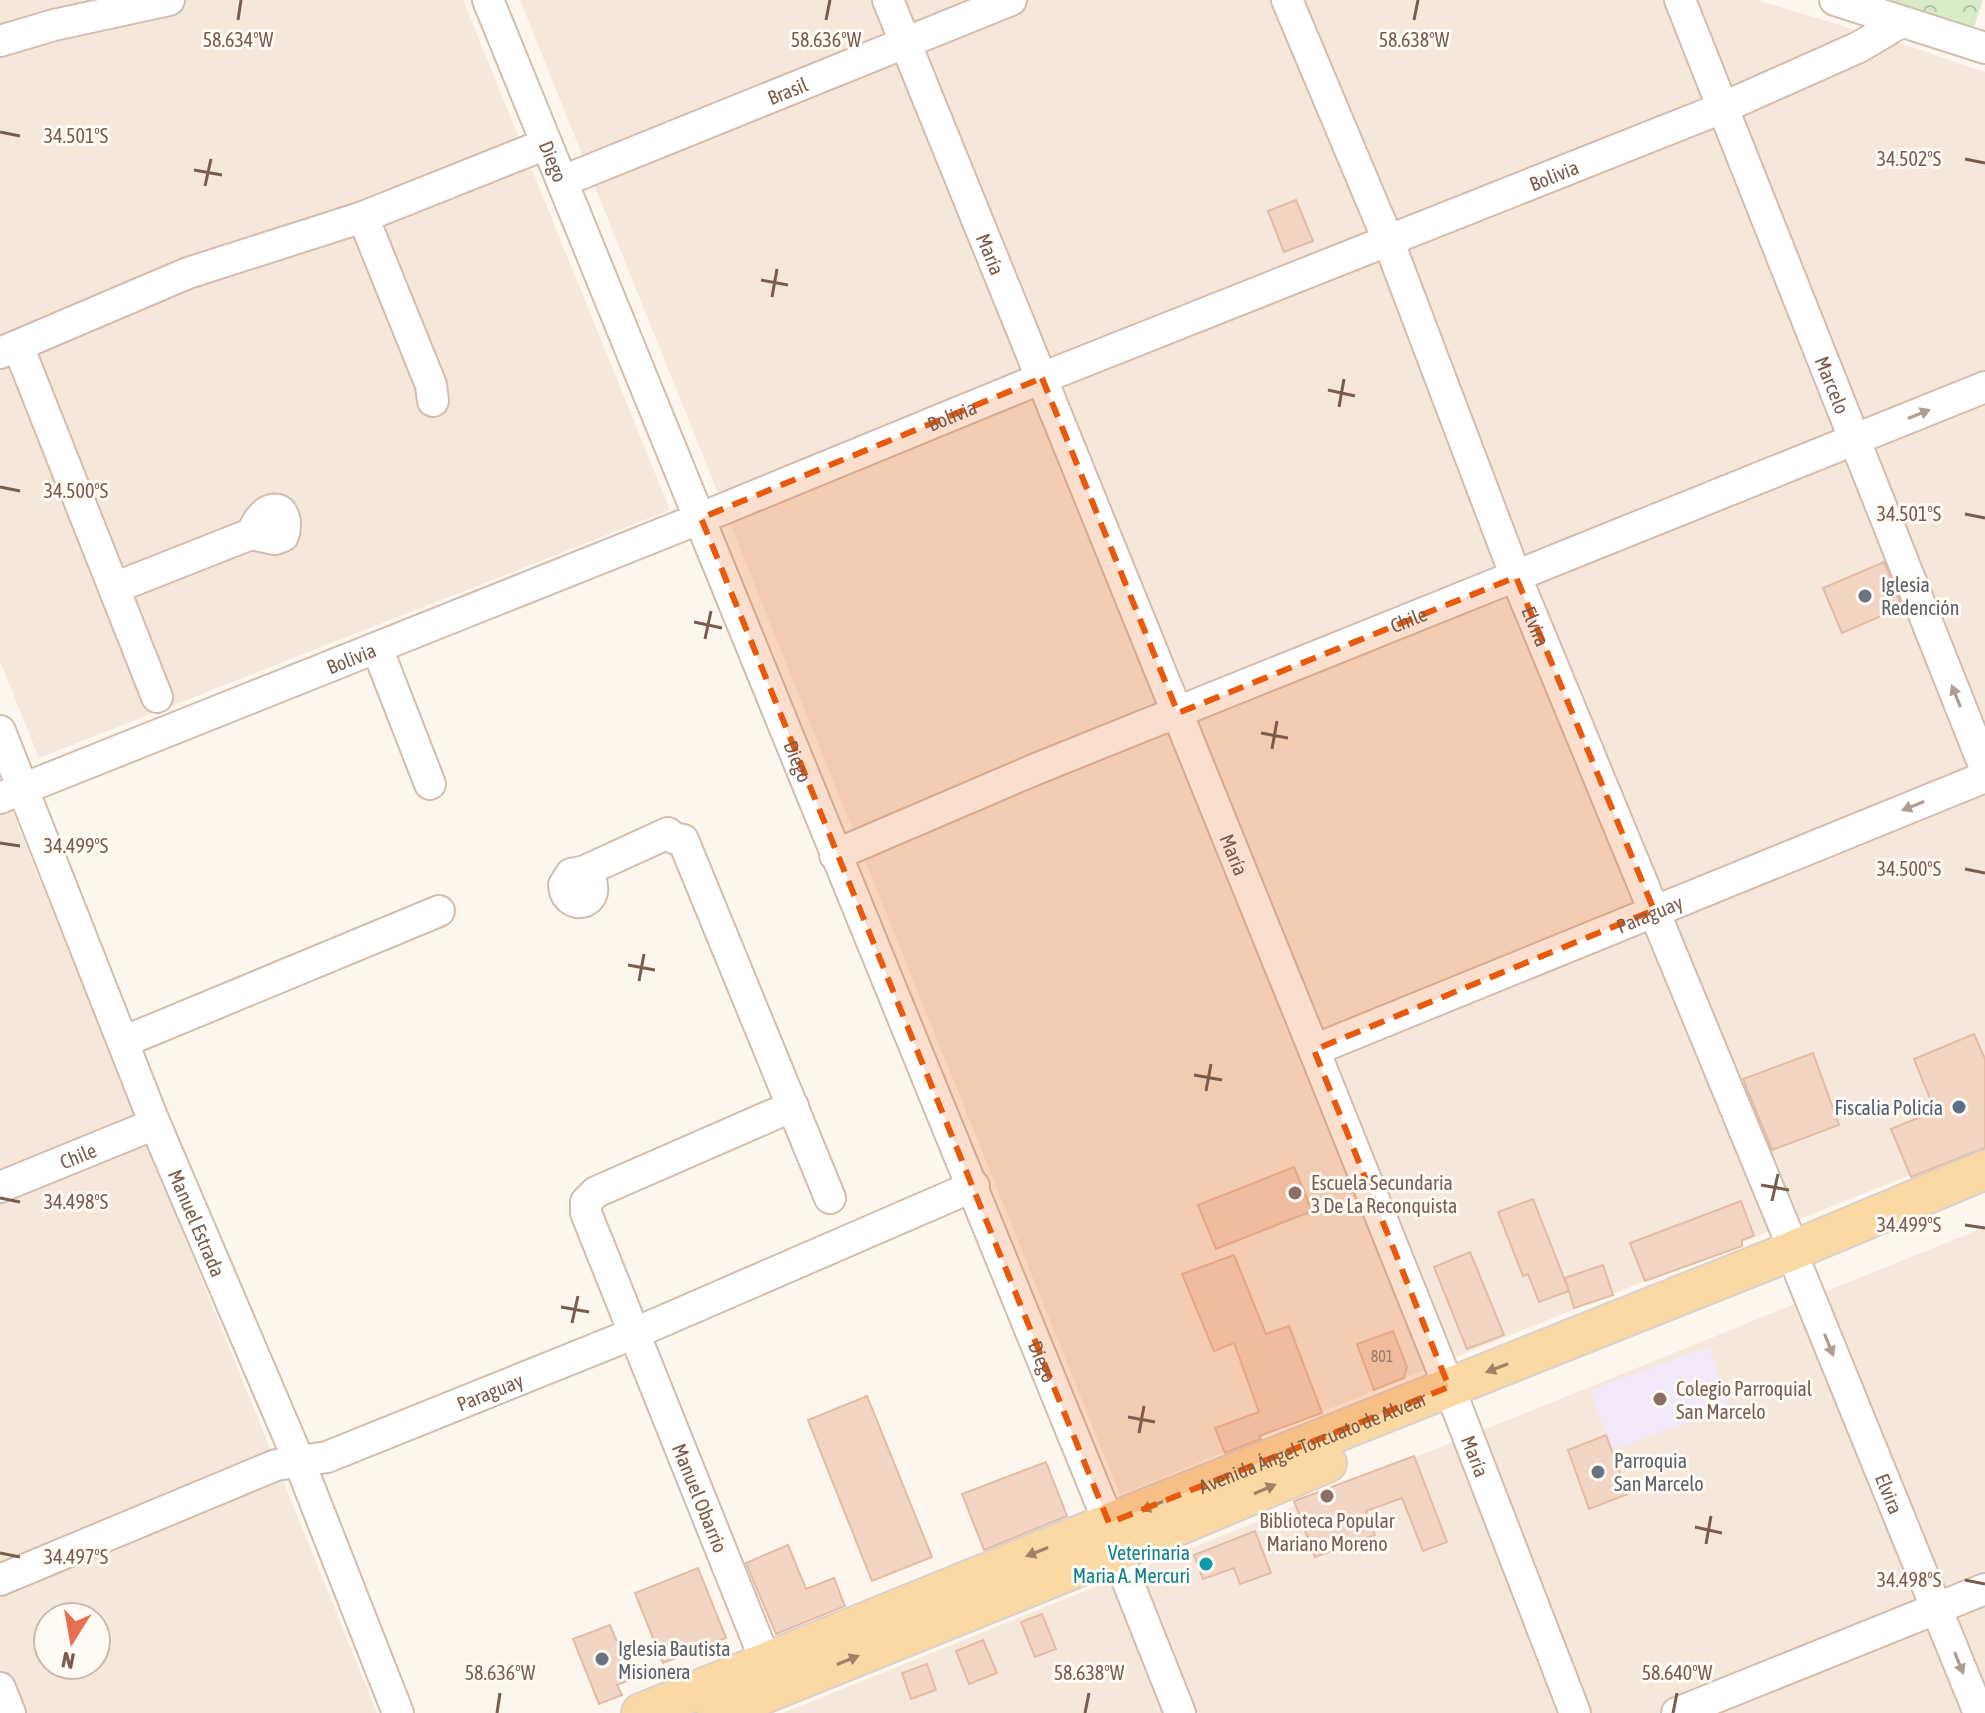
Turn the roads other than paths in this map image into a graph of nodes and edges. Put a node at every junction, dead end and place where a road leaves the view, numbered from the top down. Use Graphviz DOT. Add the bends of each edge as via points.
graph roads {
  1 [pos="169,0"];
  2 [pos="488,0"];
  3 [pos="888,0"];
  4 [pos="1011,0"];
  5 [pos="1287,0"];
  6 [pos="1680,0"];
  7 [pos="1835,0"];
  8 [pos="131,4"];
  9 [pos="1901,22"];
  10 [pos="0,41"];
  11 [pos="905,43"];
  12 [pos="1985,48"];
  13 [pos="1722,108"];
  14 [pos="546,144"];
  15 [pos="563,181"];
  16 [pos="363,217"];
  17 [pos="1388,240"];
  18 [pos="9,350"];
  19 [pos="1042,378"];
  20 [pos="1985,387"];
  21 [pos="433,401"];
  22 [pos="1853,441"];
  23 [pos="701,518"];
  24 [pos="251,534"];
  25 [pos="1516,577"];
  26 [pos="114,588"];
  27 [pos="377,648"];
  28 [pos="157,697"];
  29 [pos="1178,713"];
  30 [pos="0,731"];
  31 [pos="1985,768"];
  32 [pos="1985,777"];
  33 [pos="430,784"];
  34 [pos="12,794"];
  35 [pos="835,855"];
  36 [pos="585,871"];
  37 [pos="1654,910"];
  38 [pos="439,911"];
  39 [pos="123,1042"];
  40 [pos="1314,1050"];
  41 [pos="793,1106"];
  42 [pos="155,1124"];
  43 [pos="1985,1170"];
  44 [pos="974,1186"];
  45 [pos="0,1187"];
  46 [pos="1985,1195"];
  47 [pos="830,1198"];
  48 [pos="1797,1261"];
  49 [pos="635,1333"];
  50 [pos="1453,1399"];
  51 [pos="299,1461"];
  52 [pos="1112,1538"];
  53 [pos="0,1580"];
  54 [pos="1985,1589"];
  55 [pos="1937,1608"];
  56 [pos="0,1688"];
  57 [pos="775,1688"];
  58 [pos="10,1713"];
  59 [pos="398,1713"];
  60 [pos="641,1713"];
  61 [pos="717,1713"];
  62 [pos="1180,1713"];
  63 [pos="1575,1713"];
  64 [pos="1677,1713"];
  65 [pos="1979,1713"];
  1 -- 8 [label="street"];
  2 -- 14 [label="street, Diego"];
  3 -- 11 [label="street, María"];
  4 -- 11 [label="street, Brasil"];
  5 -- 17 [label="street, Elvira"];
  6 -- 13 [label="street, Marcelo"];
  7 -- 9 [label="street"];
  8 -- 10 [label="street"];
  9 -- 12 [label="street"];
  9 -- 13 [label="street, Bolivia" via="1859,47"];
  11 -- 15 [label="street, Brasil"];
  11 -- 19 [label="street, María"];
  13 -- 17 [label="street, Bolivia"];
  13 -- 22 [label="street, Marcelo"];
  14 -- 15 [label="street, Diego"];
  14 -- 16 [label="street"];
  15 -- 23 [label="street, Diego"];
  16 -- 18 [label="street" via="188,273"];
  16 -- 21 [label="street"];
  17 -- 19 [label="street, Bolivia"];
  17 -- 25 [label="street, Elvira"];
  18 -- 26 [label="street"];
  19 -- 23 [label="street, Bolivia"];
  19 -- 29 [label="street, María"];
  22 -- 20 [label="street, Chile, one-way"];
  22 -- 25 [label="street, Chile"];
  31 -- 22 [label="street, Marcelo, one-way"];
  23 -- 27 [label="street, Bolivia"];
  23 -- 35 [label="street, Diego"];
  24 -- 26 [label="street"];
  25 -- 29 [label="street, Chile"];
  25 -- 37 [label="street, Elvira"];
  26 -- 28 [label="street"];
  27 -- 33 [label="street"];
  27 -- 34 [label="street, Bolivia"];
  29 -- 35 [label="street, Chile"];
  29 -- 40 [label="street, María"];
  30 -- 34 [label="street, Manuel Estrada"];
  32 -- 37 [label="street, Paraguay, one-way"];
  34 -- 39 [label="street, Manuel Estrada"];
  35 -- 44 [label="street, Diego"];
  36 -- 41 [label="street" via="675,837"];
  37 -- 40 [label="street, Paraguay"];
  37 -- 48 [label="street, Elvira"];
  38 -- 39 [label="street"];
  39 -- 42 [label="street, Manuel Estrada"];
  40 -- 50 [label="street, María"];
  41 -- 47 [label="street"];
  41 -- 49 [label="street, Manuel Obarrio" via="596,1192 586,1202"];
  42 -- 45 [label="street, Chile"];
  42 -- 51 [label="street, Manuel Estrada"];
  43 -- 48 [label="main road, Avenida Ángel Torcuato de Alvear"];
  44 -- 49 [label="street, Paraguay"];
  44 -- 52 [label="street, Diego"];
  46 -- 48 [label="main road, Avenida Ángel Torcuato de Alvear"];
  48 -- 50 [label="main road, Avenida Ángel Torcuato de Alvear"];
  48 -- 55 [label="street, Elvira, one-way"];
  49 -- 51 [label="street, Paraguay" via="327,1457"];
  49 -- 57 [label="street, Manuel Obarrio"];
  50 -- 52 [label="main road, Avenida Ángel Torcuato de Alvear"];
  50 -- 63 [label="street, María"];
  51 -- 53 [label="street, Paraguay" via="276,1465"];
  51 -- 59 [label="street, Manuel Estrada"];
  52 -- 57 [label="main road, Avenida Ángel Torcuato de Alvear"];
  52 -- 62 [label="street, Diego"];
  54 -- 55 [label="street"];
  55 -- 64 [label="street"];
  55 -- 65 [label="street, Elvira, one-way"];
  56 -- 58 [label="street"];
  57 -- 60 [label="main road, Avenida Ángel Torcuato de Alvear"];
  57 -- 61 [label="main road, Avenida Ángel Torcuato de Alvear"];
}
